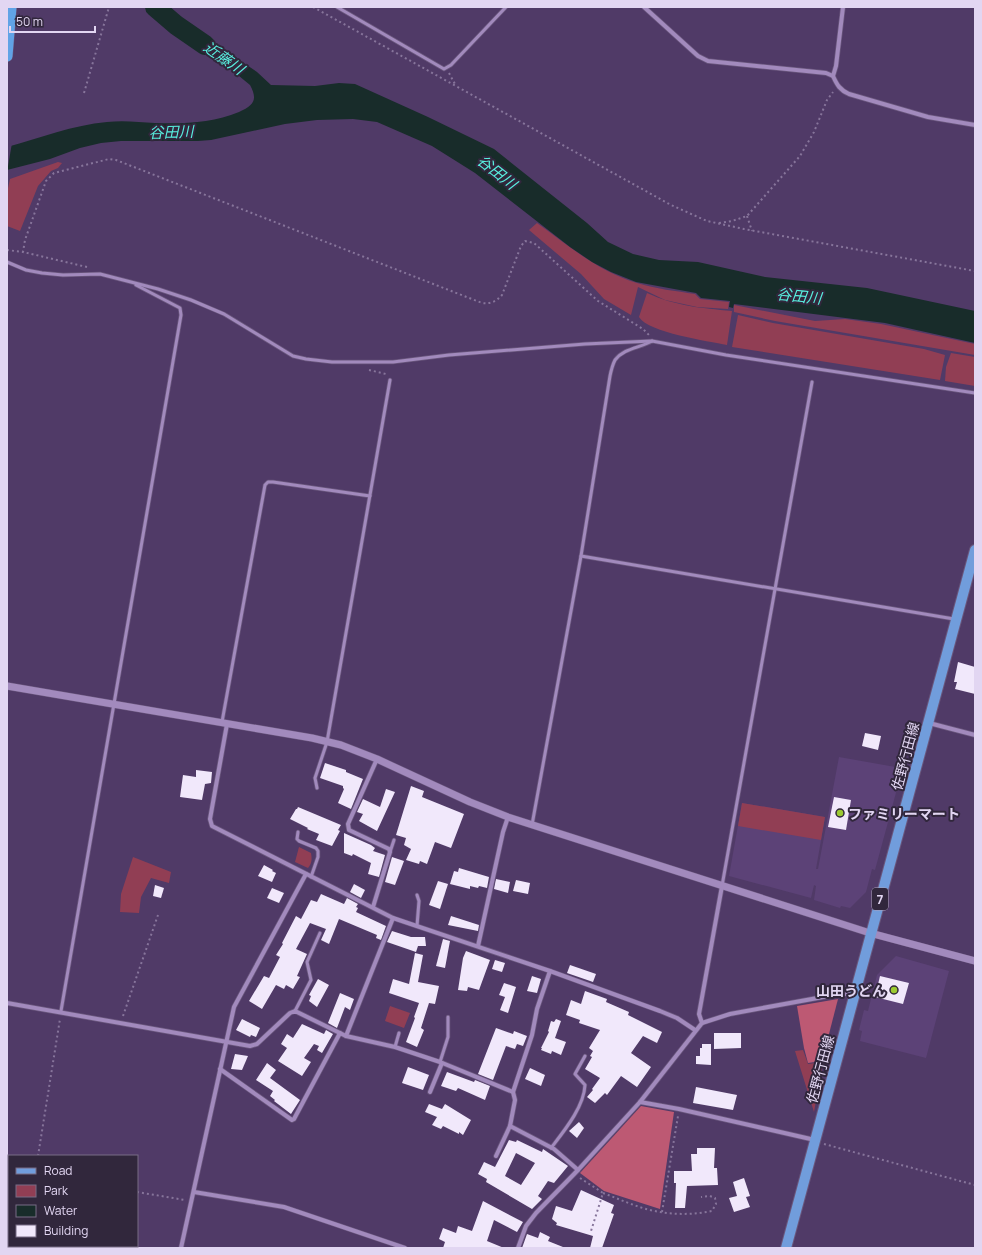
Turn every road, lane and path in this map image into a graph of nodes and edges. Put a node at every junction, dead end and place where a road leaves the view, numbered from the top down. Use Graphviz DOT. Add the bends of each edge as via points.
graph roads {
  1 [pos="11,7"];
  2 [pos="109,7"];
  3 [pos="313,7"];
  4 [pos="337,7"];
  5 [pos="506,7"];
  6 [pos="644,7"];
  7 [pos="843,7"];
  8 [pos="7,56"];
  9 [pos="444,69"];
  10 [pos="833,76"];
  11 [pos="839,87"];
  12 [pos="457,88"];
  13 [pos="84,93"];
  14 [pos="975,125"];
  15 [pos="747,216"];
  16 [pos="717,224"];
  17 [pos="752,231"];
  18 [pos="7,250"];
  19 [pos="23,252"];
  20 [pos="7,262"];
  21 [pos="975,271"];
  22 [pos="100,274"];
  23 [pos="131,282"];
  24 [pos="652,341"];
  25 [pos="354,363"];
  26 [pos="390,380"];
  27 [pos="812,382"];
  28 [pos="975,393"];
  29 [pos="370,496"];
  30 [pos="975,550"];
  31 [pos="581,556"];
  32 [pos="774,590"];
  33 [pos="955,619"];
  34 [pos="7,686"];
  35 [pos="115,704"];
  36 [pos="224,723"];
  37 [pos="928,723"];
  38 [pos="975,735"];
  39 [pos="327,742"];
  40 [pos="377,759"];
  41 [pos="317,788"];
  42 [pos="508,817"];
  43 [pos="532,825"];
  44 [pos="298,832"];
  45 [pos="394,840"];
  46 [pos="390,852"];
  47 [pos="306,874"];
  48 [pos="311,877"];
  49 [pos="722,886"];
  50 [pos="417,895"];
  51 [pos="373,907"];
  52 [pos="158,915"];
  53 [pos="393,918"];
  54 [pos="417,926"];
  55 [pos="320,933"];
  56 [pos="870,933"];
  57 [pos="478,946"];
  58 [pos="975,961"];
  59 [pos="550,971"];
  60 [pos="855,994"];
  61 [pos="7,1002"];
  62 [pos="61,1011"];
  63 [pos="295,1011"];
  64 [pos="448,1018"];
  65 [pos="120,1022"];
  66 [pos="702,1023"];
  67 [pos="695,1030"];
  68 [pos="340,1033"];
  69 [pos="399,1033"];
  70 [pos="346,1036"];
  71 [pos="226,1042"];
  72 [pos="395,1047"];
  73 [pos="585,1056"];
  74 [pos="441,1062"];
  75 [pos="220,1069"];
  76 [pos="430,1092"];
  77 [pos="513,1092"];
  78 [pos="640,1102"];
  79 [pos="679,1109"];
  80 [pos="510,1126"];
  81 [pos="815,1141"];
  82 [pos="551,1148"];
  83 [pos="38,1155"];
  84 [pos="496,1156"];
  85 [pos="578,1170"];
  86 [pos="574,1174"];
  87 [pos="975,1185"];
  88 [pos="138,1192"];
  89 [pos="194,1192"];
  90 [pos="603,1193"];
  91 [pos="701,1197"];
  92 [pos="192,1201"];
  93 [pos="662,1212"];
  94 [pos="591,1231"];
  95 [pos="181,1248"];
  96 [pos="405,1248"];
  97 [pos="518,1248"];
  98 [pos="786,1248"];
  1 -- 8 [label="highway"];
  2 -- 13 [label="path"];
  3 -- 12 [label="path"];
  4 -- 9 [label="lane"];
  5 -- 9 [label="lane" via="451,65"];
  6 -- 10 [label="street" via="698,56 708,61 826,73"];
  7 -- 10 [label="street"];
  9 -- 12 [label="path"];
  10 -- 11 [label="street"];
  11 -- 14 [label="street" via="849,94 928,117"];
  11 -- 15 [label="path" via="827,100 814,132 800,156"];
  12 -- 16 [label="path" via="671,205"];
  15 -- 16 [label="path"];
  15 -- 17 [label="path"];
  16 -- 17 [label="path"];
  17 -- 21 [label="path"];
  18 -- 19 [label="path"];
  19 -- 22 [label="path" via="90,267"];
  19 -- 24 [label="path" via="46,182 54,173 109,159 482,303 493,302 502,295 521,246 525,241 530,241 598,301 643,329 651,336"];
  20 -- 22 [label="lane" via="42,273"];
  22 -- 23 [label="lane"];
  23 -- 25 [label="lane" via="191,300 224,314 293,356"];
  23 -- 35 [label="lane" via="180,308 182,315"];
  24 -- 25 [label="lane"];
  24 -- 28 [label="lane"];
  24 -- 31 [label="lane" via="625,351 615,361 610,376"];
  25 -- 26 [label="path" via="361,368 385,373"];
  26 -- 29 [label="lane"];
  27 -- 32 [label="lane"];
  29 -- 36 [label="lane" via="273,482 265,485"];
  29 -- 39 [label="lane"];
  30 -- 33 [label="main road, 佐野行田線 / 7"];
  31 -- 32 [label="lane"];
  31 -- 43 [label="lane"];
  32 -- 33 [label="lane"];
  32 -- 49 [label="lane"];
  33 -- 37 [label="main road, 佐野行田線 / 7"];
  34 -- 35 [label="street"];
  35 -- 36 [label="street"];
  35 -- 62 [label="lane"];
  36 -- 39 [label="street"];
  36 -- 47 [label="street" via="210,819 212,826"];
  37 -- 38 [label="street"];
  37 -- 56 [label="main road, 佐野行田線 / 7"];
  39 -- 40 [label="street"];
  39 -- 41 [label="lane" via="315,778"];
  40 -- 42 [label="street"];
  40 -- 46 [label="street" via="348,824 349,830"];
  42 -- 43 [label="street"];
  42 -- 57 [label="street"];
  43 -- 49 [label="street"];
  44 -- 48 [label="lane" via="299,841 318,851"];
  45 -- 46 [label="lane"];
  46 -- 51 [label="street"];
  47 -- 48 [label="street"];
  47 -- 71 [label="street" via="234,1007"];
  48 -- 51 [label="street"];
  49 -- 56 [label="street"];
  49 -- 66 [label="street" via="699,1014"];
  50 -- 54 [label="lane"];
  51 -- 53 [label="street"];
  52 -- 65 [label="path"];
  53 -- 54 [label="street"];
  53 -- 70 [label="street"];
  54 -- 57 [label="street"];
  55 -- 63 [label="lane" via="308,962 311,980"];
  56 -- 58 [label="street"];
  56 -- 60 [label="main road, 佐野行田線 / 7"];
  57 -- 59 [label="street"];
  59 -- 67 [label="street" via="677,1018"];
  59 -- 77 [label="street"];
  60 -- 66 [label="street" via="834,995"];
  60 -- 81 [label="main road, 佐野行田線 / 7"];
  61 -- 62 [label="street"];
  62 -- 65 [label="street"];
  62 -- 83 [label="path"];
  63 -- 68 [label="street"];
  63 -- 71 [label="street" via="257,1044 250,1046"];
  64 -- 74 [label="lane" via="448,1037"];
  65 -- 71 [label="street"];
  66 -- 67 [label="street"];
  67 -- 78 [label="street"];
  68 -- 70 [label="street"];
  68 -- 75 [label="street" via="292,1120"];
  69 -- 72 [label="lane"];
  70 -- 72 [label="street"];
  71 -- 75 [label="street"];
  72 -- 74 [label="street"];
  73 -- 82 [label="lane" via="575,1074 585,1085 584,1094 569,1125"];
  74 -- 76 [label="street"];
  74 -- 77 [label="street"];
  75 -- 89 [label="street"];
  77 -- 80 [label="street" via="515,1100"];
  78 -- 79 [label="street"];
  78 -- 85 [label="street"];
  79 -- 81 [label="street"];
  79 -- 93 [label="path"];
  80 -- 82 [label="street"];
  80 -- 84 [label="street"];
  81 -- 87 [label="path"];
  81 -- 98 [label="main road, 佐野行田線 / 7"];
  82 -- 85 [label="street"];
  85 -- 86 [label="street"];
  86 -- 90 [label="path"];
  86 -- 97 [label="street" via="526,1226"];
  88 -- 92 [label="path"];
  89 -- 92 [label="street"];
  89 -- 96 [label="street" via="284,1207"];
  90 -- 93 [label="path"];
  90 -- 94 [label="path"];
  91 -- 93 [label="path" via="715,1198 716,1204 712,1211 696,1214"];
  92 -- 95 [label="street"];
}
